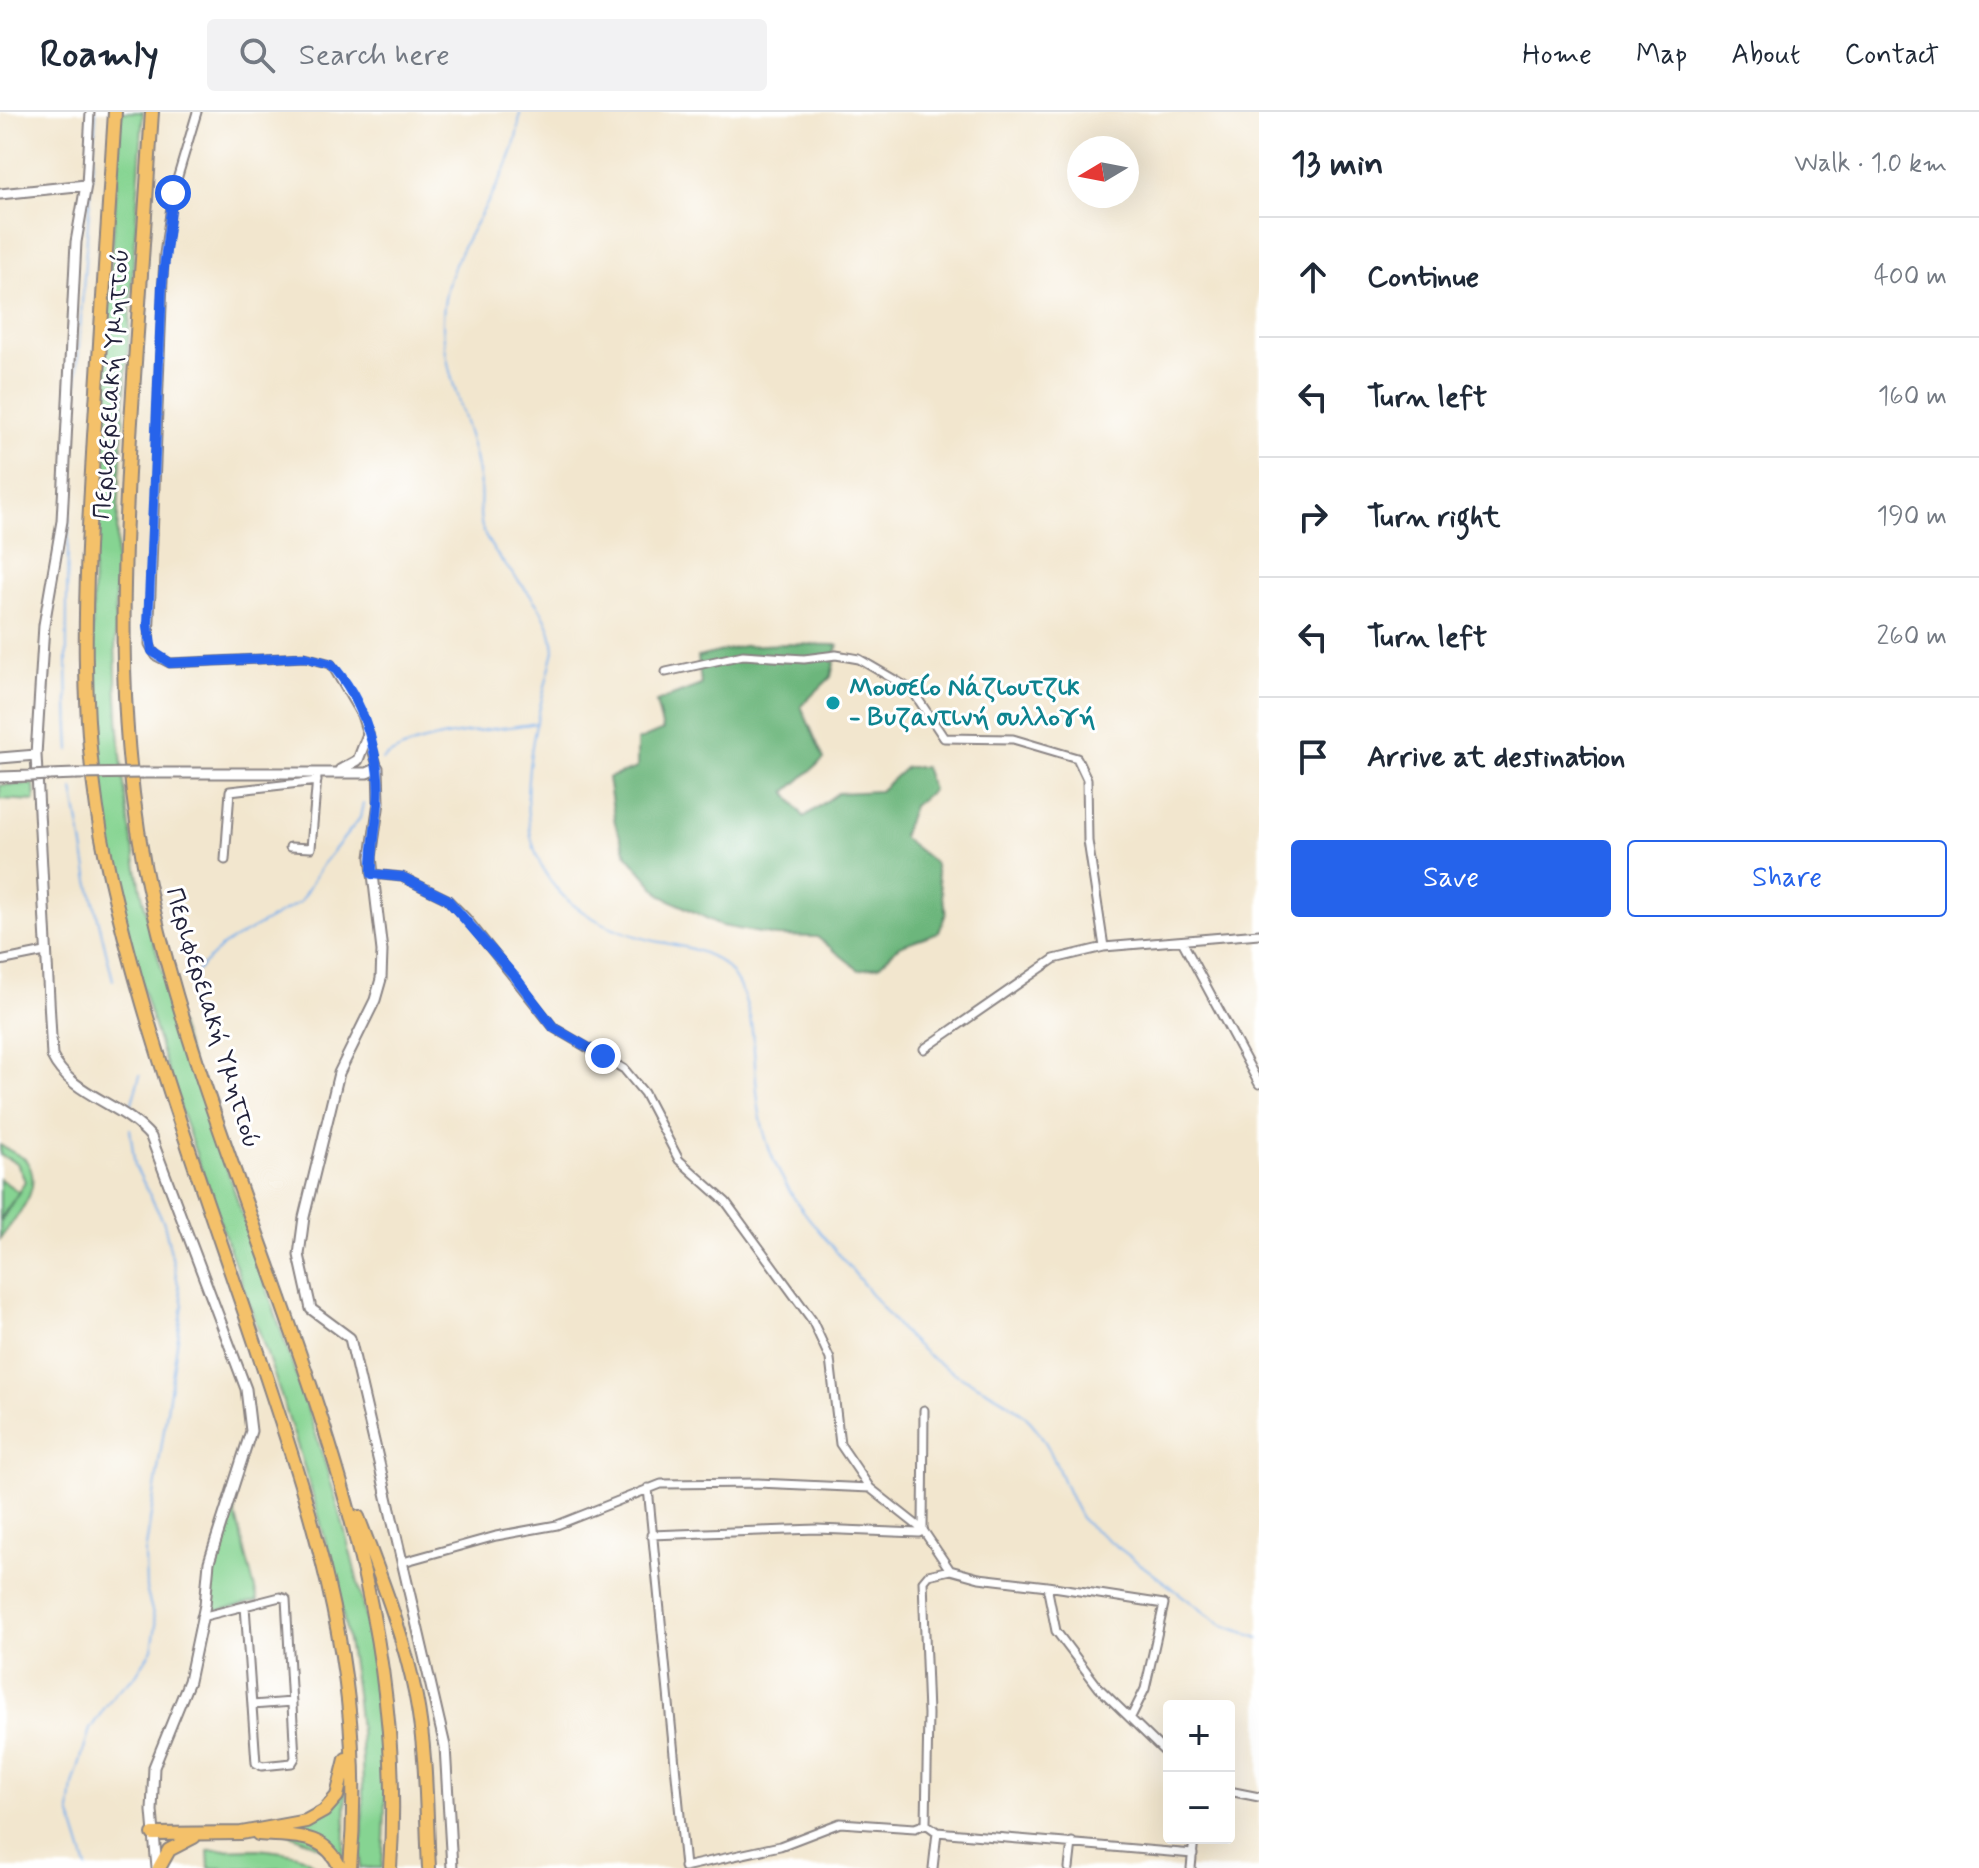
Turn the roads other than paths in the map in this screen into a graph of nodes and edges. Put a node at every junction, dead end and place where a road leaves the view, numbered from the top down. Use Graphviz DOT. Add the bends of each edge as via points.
graph roads {
  1 [pos="90,112"];
  2 [pos="115,112"];
  3 [pos="152,112"];
  4 [pos="197,112"];
  5 [pos="86,185"];
  6 [pos="0,194"];
  7 [pos="666,672"];
  8 [pos="368,734"];
  9 [pos="36,755"];
  10 [pos="0,758"];
  11 [pos="354,768"];
  12 [pos="378,768"];
  13 [pos="318,776"];
  14 [pos="0,777"];
  15 [pos="379,794"];
  16 [pos="290,847"];
  17 [pos="225,860"];
  18 [pos="372,874"];
  19 [pos="1259,934"];
  20 [pos="1182,941"];
  21 [pos="1104,947"];
  22 [pos="45,952"];
  23 [pos="0,961"];
  24 [pos="924,1049"];
  25 [pos="1259,1084"];
  26 [pos="924,1410"];
  27 [pos="322,1429"];
  28 [pos="648,1488"];
  29 [pos="870,1488"];
  30 [pos="923,1530"];
  31 [pos="651,1535"];
  32 [pos="403,1562"];
  33 [pos="950,1570"];
  34 [pos="1047,1586"];
  35 [pos="245,1606"];
  36 [pos="201,1617"];
  37 [pos="292,1702"];
  38 [pos="252,1705"];
  39 [pos="351,1713"];
  40 [pos="1131,1717"];
  41 [pos="1163,1750"];
  42 [pos="1235,1792"];
  43 [pos="1259,1797"];
  44 [pos="926,1824"];
  45 [pos="937,1832"];
  46 [pos="241,1833"];
  47 [pos="154,1838"];
  48 [pos="191,1838"];
  49 [pos="1072,1842"];
  50 [pos="1194,1844"];
  51 [pos="1193,1854"];
  52 [pos="158,1868"];
  53 [pos="340,1868"];
  54 [pos="350,1868"];
  55 [pos="390,1868"];
  56 [pos="429,1868"];
  57 [pos="452,1868"];
  58 [pos="684,1868"];
  59 [pos="933,1868"];
  60 [pos="1069,1868"];
  61 [pos="1191,1868"];
  1 -- 5 [label="street"];
  2 -- 39 [label="highway, Περιφερειακή Υμηττού" via="86,591 86,692 96,796 108,868 141,996 327,1571"];
  3 -- 27 [label="highway, Περιφερειακή Υμηττού" via="122,576 122,685 130,781 169,971"];
  4 -- 8 [label="street" via="173,193 164,254 149,644 156,656 170,663 323,660 338,671"];
  5 -- 6 [label="street"];
  5 -- 9 [label="street" via="76,242 62,521 44,625"];
  7 -- 21 [label="street" via="743,655 859,659 912,690 944,738 1013,739 1077,758 1087,779 1088,841"];
  8 -- 11 [label="street"];
  8 -- 12 [label="street"];
  9 -- 10 [label="street"];
  9 -- 22 [label="street"];
  11 -- 12 [label="street"];
  11 -- 13 [label="street"];
  11 -- 15 [label="street"];
  12 -- 15 [label="street"];
  13 -- 14 [label="street, bridge"];
  13 -- 16 [label="street" via="311,848"];
  13 -- 17 [label="street" via="230,791"];
  15 -- 18 [label="street"];
  18 -- 29 [label="street" via="402,877 447,899 554,1028 624,1069 644,1093 679,1160 726,1202 812,1320 830,1359 837,1435"];
  18 -- 32 [label="street" via="381,979 339,1073 299,1255 311,1309 350,1338"];
  19 -- 20 [label="street"];
  20 -- 21 [label="street"];
  20 -- 25 [label="street"];
  21 -- 24 [label="street" via="1054,959"];
  22 -- 23 [label="street"];
  22 -- 36 [label="street" via="52,1056 69,1079 134,1118 151,1137 250,1404 251,1431 209,1562"];
  26 -- 30 [label="street"];
  27 -- 55 [label="highway, Περιφερειακή Υμηττού" via="364,1563 384,1664 392,1777"];
  27 -- 56 [label="highway" via="349,1490 410,1669 424,1753"];
  28 -- 29 [label="street" via="677,1482"];
  28 -- 31 [label="street"];
  28 -- 32 [label="street" via="557,1525"];
  29 -- 30 [label="street"];
  30 -- 31 [label="street"];
  30 -- 33 [label="street"];
  31 -- 58 [label="street"];
  32 -- 57 [label="street" via="445,1746"];
  33 -- 34 [label="street"];
  33 -- 44 [label="street" via="923,1581"];
  34 -- 40 [label="street" via="1056,1631 1099,1688"];
  34 -- 40 [label="street" via="1164,1604 1145,1689"];
  35 -- 36 [label="street"];
  35 -- 37 [label="street" via="286,1599"];
  35 -- 38 [label="street"];
  36 -- 47 [label="street" via="186,1690 154,1762"];
  37 -- 38 [label="street"];
  37 -- 38 [label="street" via="295,1758 290,1764 256,1763"];
  39 -- 46 [label="highway" via="345,1774 331,1804 306,1821"];
  39 -- 54 [label="highway, Περιφερειακή Υμηττού"];
  40 -- 41 [label="street"];
  42 -- 43 [label="street"];
  44 -- 45 [label="street"];
  44 -- 58 [label="street" via="915,1828 840,1823 780,1846"];
  45 -- 49 [label="street"];
  45 -- 59 [label="street"];
  46 -- 48 [label="highway"];
  46 -- 53 [label="highway" via="315,1840 329,1849"];
  47 -- 48 [label="highway"];
  47 -- 52 [label="street"];
  48 -- 52 [label="highway" via="169,1850"];
  49 -- 51 [label="street"];
  49 -- 60 [label="street"];
  50 -- 51 [label="street"];
  51 -- 61 [label="street"];
}
